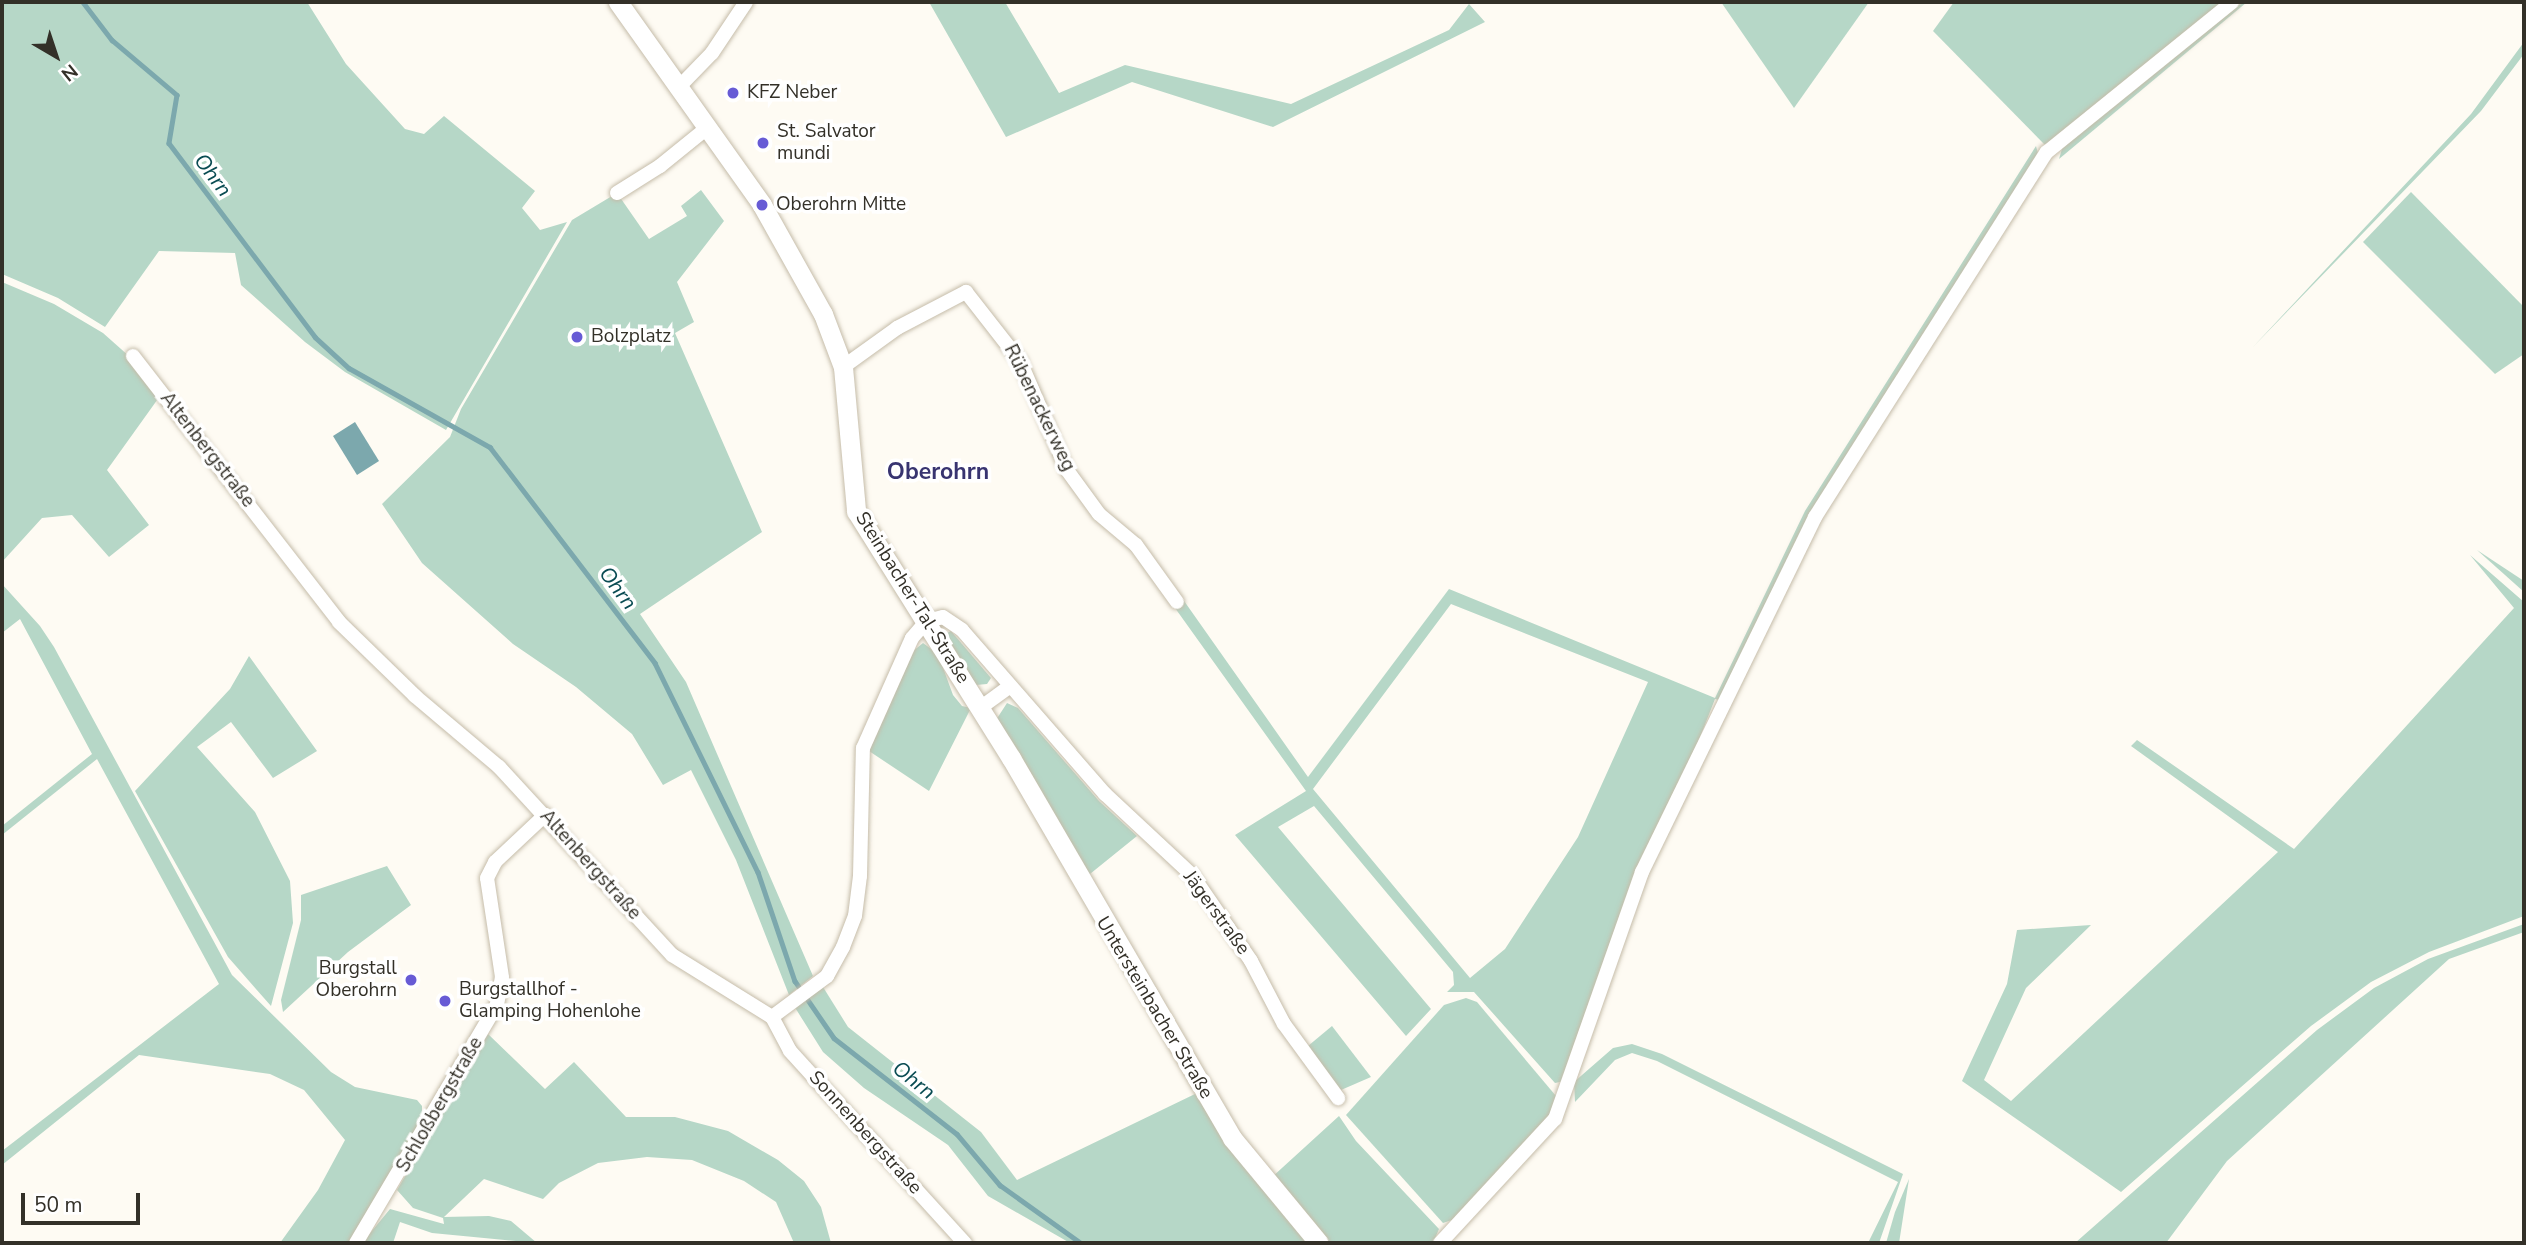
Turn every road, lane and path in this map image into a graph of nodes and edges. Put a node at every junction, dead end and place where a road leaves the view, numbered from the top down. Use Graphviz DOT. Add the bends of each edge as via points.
graph roads {
  1 [pos="618,2"];
  2 [pos="746,2"];
  3 [pos="2231,2"];
  4 [pos="679,87"];
  5 [pos="708,128"];
  6 [pos="617,192"];
  7 [pos="133,356"];
  8 [pos="843,367"];
  9 [pos="1177,602"];
  10 [pos="927,621"];
  11 [pos="1009,687"];
  12 [pos="979,708"];
  13 [pos="1011,758"];
  14 [pos="545,815"];
  15 [pos="772,1017"];
  16 [pos="1338,1098"];
  17 [pos="356,1243"];
  18 [pos="965,1243"];
  19 [pos="1319,1243"];
  20 [pos="1440,1243"];
  1 -- 4 [label="main road, Steinbacher-Tal-Straße"];
  2 -- 4 [label="street" via="712,53"];
  3 -- 20 [label="street" via="2047,152 1815,517 1642,872 1555,1119"];
  4 -- 5 [label="main road, Steinbacher-Tal-Straße"];
  5 -- 6 [label="street"];
  5 -- 8 [label="main road, Steinbacher-Tal-Straße" via="762,205 823,314"];
  7 -- 14 [label="street, Altenbergstraße" via="339,622"];
  8 -- 9 [label="street, Rübenackerweg" via="897,328 966,292 1020,361 1068,470 1099,514 1136,545"];
  8 -- 10 [label="main road, Steinbacher-Tal-Straße" via="856,511"];
  10 -- 11 [label="street, Jägerstraße" via="951,620"];
  10 -- 12 [label="main road, Steinbacher-Tal-Straße"];
  10 -- 15 [label="street" via="896,669 863,748 855,916 827,976"];
  11 -- 12 [label="street"];
  11 -- 16 [label="street, Jägerstraße" via="1105,794 1192,875 1251,961 1284,1024"];
  12 -- 13 [label="main road, Steinbacher-Tal-Straße"];
  13 -- 19 [label="main road, Untersteinbacher Straße" via="1232,1138"];
  14 -- 15 [label="street, Altenbergstraße" via="672,955"];
  14 -- 17 [label="street, Schloßbergstraße" via="495,862 487,878 502,976 497,1005"];
  15 -- 18 [label="street, Sonnenbergstraße" via="790,1051"];
}
